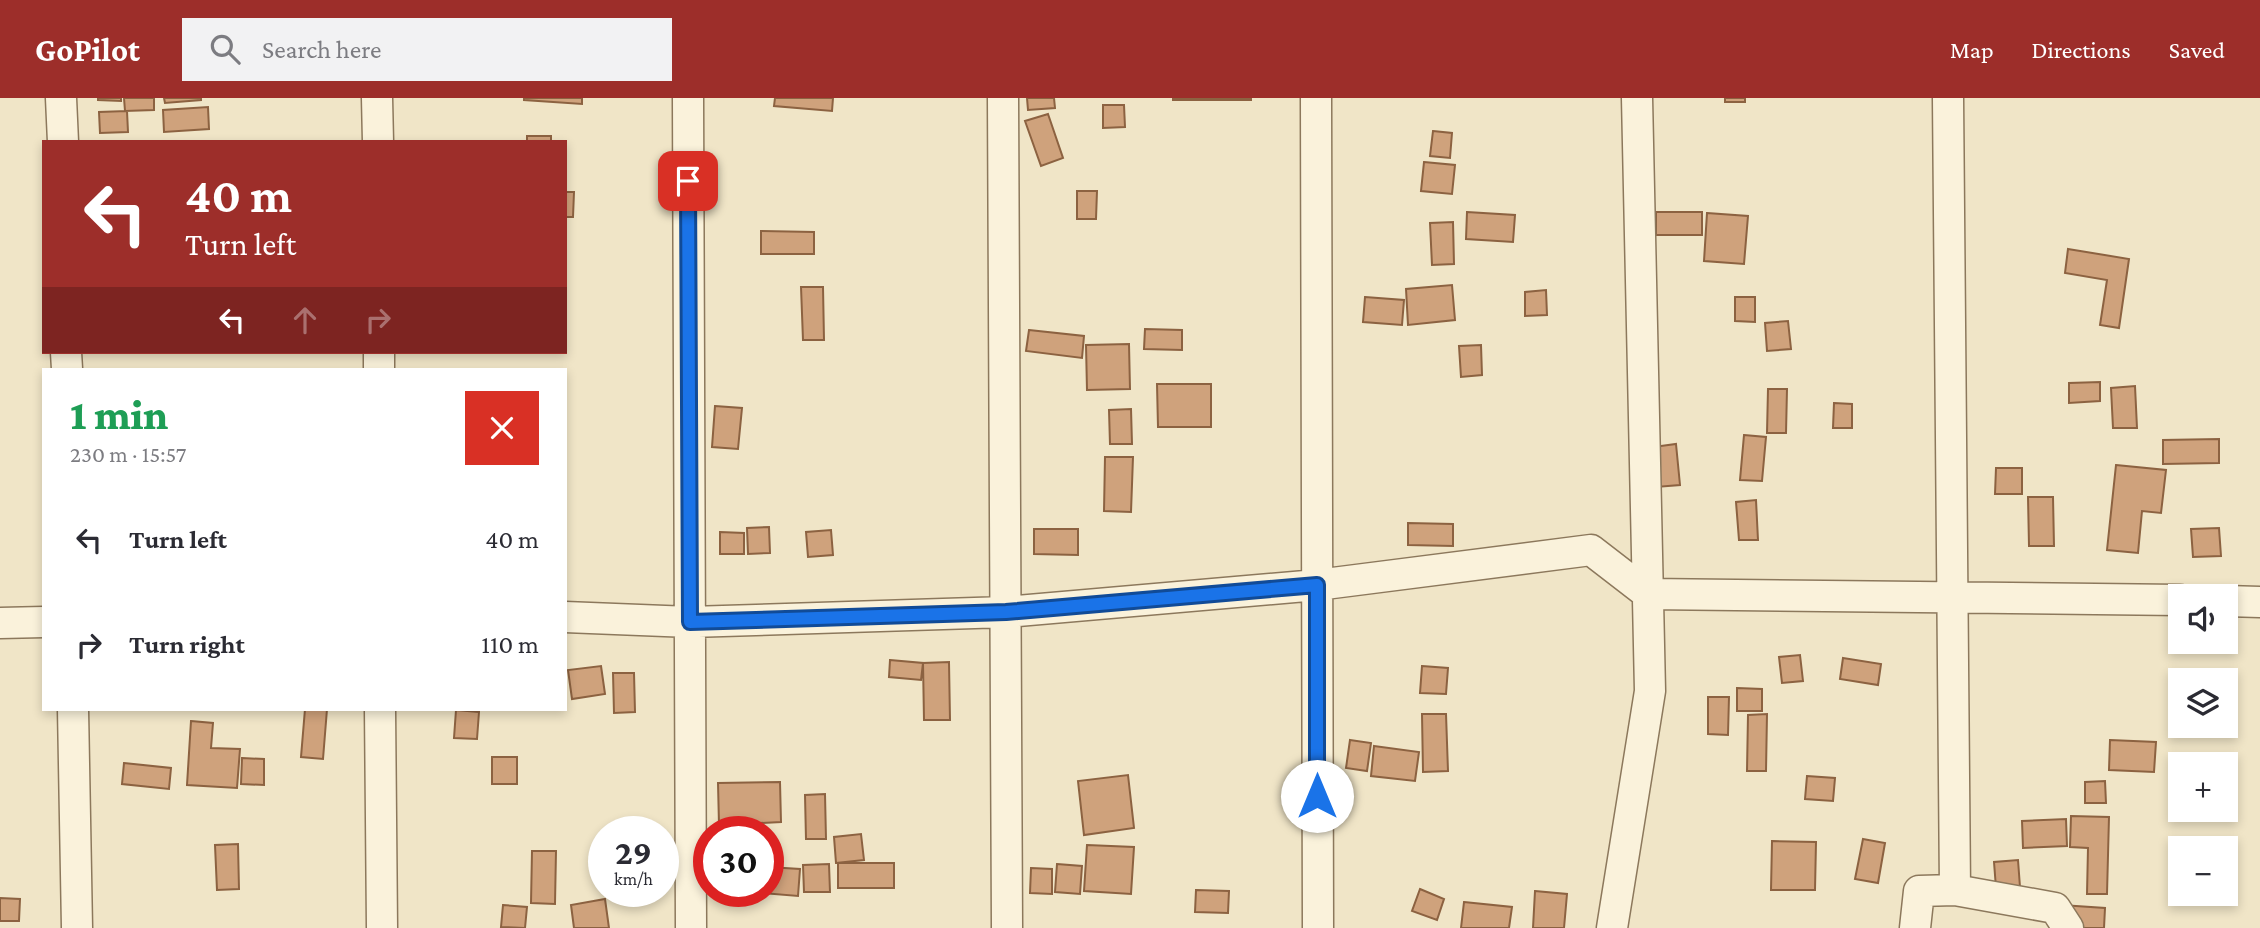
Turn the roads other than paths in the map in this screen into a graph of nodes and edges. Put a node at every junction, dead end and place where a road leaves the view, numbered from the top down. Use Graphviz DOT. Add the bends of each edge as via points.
graph roads {
  1 [pos="61,98"];
  2 [pos="377,98"];
  3 [pos="688,98"];
  4 [pos="1003,98"];
  5 [pos="1315,98"];
  6 [pos="1637,98"];
  7 [pos="1948,98"];
  8 [pos="63,140"];
  9 [pos="378,140"];
  10 [pos="1317,585"];
  11 [pos="1648,594"];
  12 [pos="1952,597"];
  13 [pos="2168,600"];
  14 [pos="2238,601"];
  15 [pos="2260,601"];
  16 [pos="1006,612"];
  17 [pos="567,617"];
  18 [pos="42,622"];
  19 [pos="690,622"];
  20 [pos="0,623"];
  21 [pos="73,711"];
  22 [pos="380,711"];
  23 [pos="1955,890"];
  24 [pos="77,928"];
  25 [pos="382,928"];
  26 [pos="691,928"];
  27 [pos="1007,928"];
  28 [pos="1318,928"];
  29 [pos="1612,928"];
  30 [pos="1915,928"];
  31 [pos="2068,928"];
  1 -- 8 [label="street"];
  2 -- 9 [label="street"];
  3 -- 19 [label="street"];
  4 -- 16 [label="street"];
  5 -- 10 [label="street"];
  6 -- 11 [label="street"];
  7 -- 12 [label="street"];
  10 -- 11 [label="street" via="1591,550"];
  10 -- 16 [label="street"];
  10 -- 28 [label="street"];
  11 -- 12 [label="street"];
  11 -- 29 [label="street" via="1650,691"];
  12 -- 13 [label="street"];
  12 -- 23 [label="street"];
  14 -- 15 [label="street"];
  16 -- 19 [label="street"];
  16 -- 27 [label="street"];
  17 -- 19 [label="street"];
  18 -- 20 [label="street"];
  19 -- 26 [label="street"];
  21 -- 24 [label="street"];
  22 -- 25 [label="street"];
  23 -- 30 [label="street" via="1919,891"];
  23 -- 31 [label="street" via="2055,908"];
}
